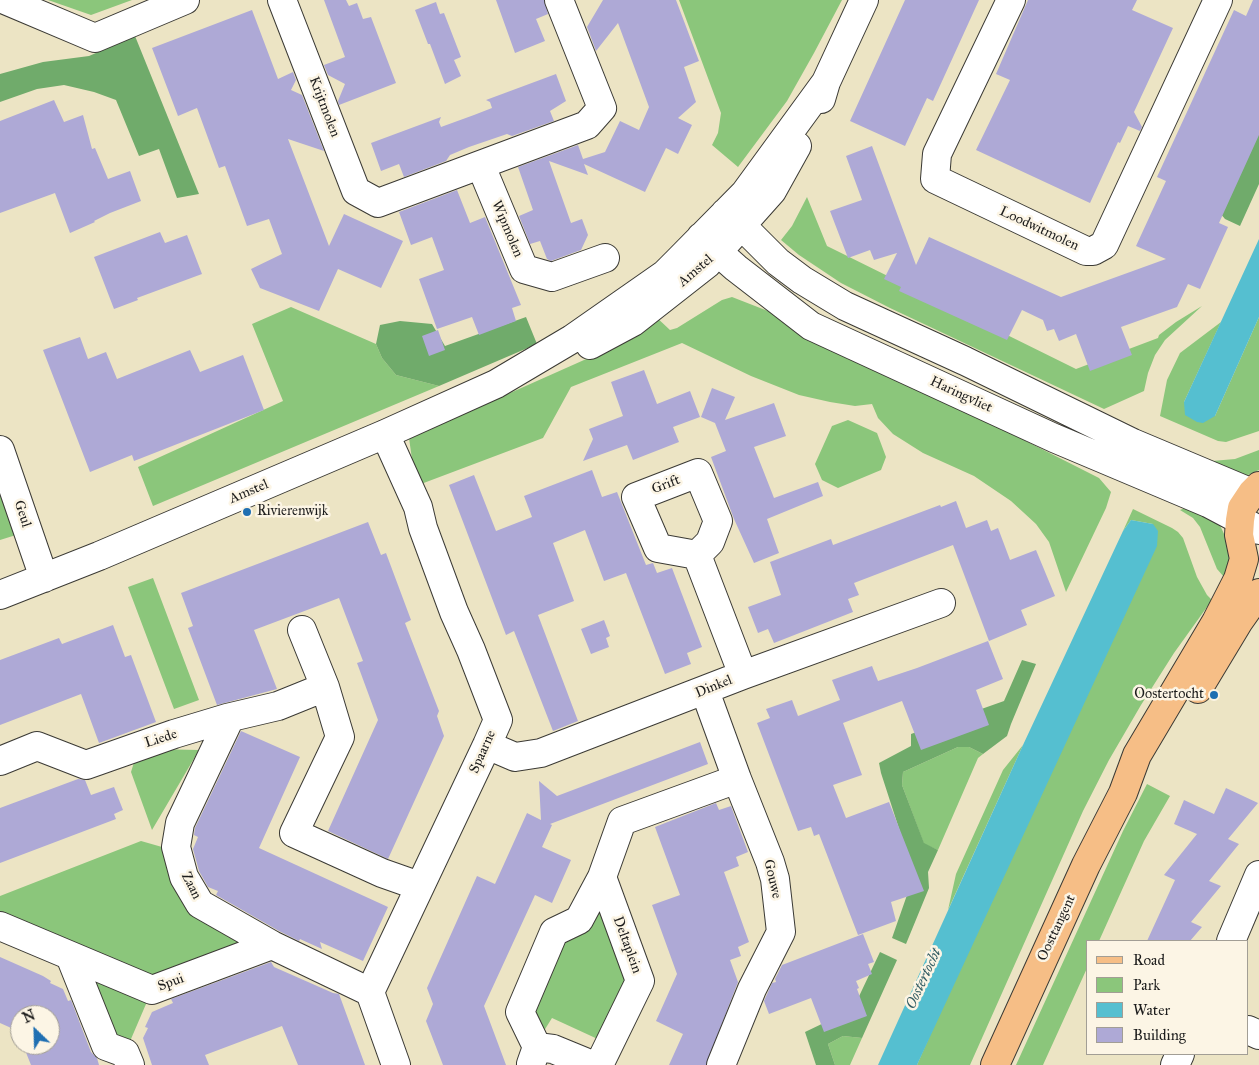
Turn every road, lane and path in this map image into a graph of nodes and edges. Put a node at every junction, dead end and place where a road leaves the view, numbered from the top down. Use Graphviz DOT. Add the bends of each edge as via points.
graph roads {
  1 [pos="5,0"];
  2 [pos="184,0"];
  3 [pos="282,0"];
  4 [pos="559,0"];
  5 [pos="864,0"];
  6 [pos="1011,0"];
  7 [pos="1218,0"];
  8 [pos="481,166"];
  9 [pos="733,219"];
  10 [pos="709,245"];
  11 [pos="605,258"];
  12 [pos="386,434"];
  13 [pos="0,450"];
  14 [pos="1255,490"];
  15 [pos="1249,525"];
  16 [pos="697,555"];
  17 [pos="44,578"];
  18 [pos="1259,594"];
  19 [pos="0,595"];
  20 [pos="941,603"];
  21 [pos="302,630"];
  22 [pos="743,675"];
  23 [pos="325,688"];
  24 [pos="705,690"];
  25 [pos="227,718"];
  26 [pos="487,745"];
  27 [pos="0,761"];
  28 [pos="737,779"];
  29 [pos="1123,793"];
  30 [pos="1259,875"];
  31 [pos="602,877"];
  32 [pos="419,886"];
  33 [pos="0,926"];
  34 [pos="1230,940"];
  35 [pos="272,945"];
  36 [pos="70,956"];
  37 [pos="370,992"];
  38 [pos="534,1056"];
  39 [pos="130,1065"];
  40 [pos="396,1065"];
  41 [pos="592,1065"];
  42 [pos="599,1065"];
  43 [pos="721,1065"];
  44 [pos="995,1065"];
  1 -- 2 [label="street" via="95,38"];
  3 -- 8 [label="street, Krijtmolen" via="356,191 378,203"];
  4 -- 8 [label="street" via="602,108 587,126"];
  5 -- 9 [label="street, Amstel" via="826,82 817,111 772,190"];
  6 -- 7 [label="street, Loodwitmolen" via="937,154 935,180 1093,252 1104,245"];
  8 -- 11 [label="street, Wipmolen" via="524,269 552,277"];
  9 -- 10 [label="street, Amstel"];
  9 -- 14 [label="street" via="778,262 845,306 1133,443 1220,481"];
  10 -- 12 [label="street, Amstel" via="694,275 633,322 544,370 496,384"];
  10 -- 15 [label="street, Haringvliet" via="811,326 1054,438 1208,503"];
  12 -- 17 [label="street, Amstel"];
  12 -- 26 [label="street, Spaarne" via="418,507 454,612 498,720"];
  13 -- 17 [label="street, Geul"];
  14 -- 15 [label="main road" via="1242,508"];
  15 -- 29 [label="main road, Oosttangent" via="1239,535 1244,559 1238,579 1137,754"];
  16 -- 22 [label="street"];
  17 -- 19 [label="street, Amstel"];
  18 -- 29 [label="main road, Oosttangent" via="1152,762"];
  20 -- 22 [label="street, Dinkel"];
  21 -- 23 [label="street"];
  22 -- 24 [label="street, Dinkel"];
  23 -- 25 [label="street, Liede" via="278,706"];
  23 -- 32 [label="street" via="340,737 294,833 382,874"];
  24 -- 26 [label="street, Dinkel" via="541,753 515,757"];
  24 -- 28 [label="street, Gouwe"];
  25 -- 27 [label="street, Liede" via="86,766 37,746"];
  25 -- 35 [label="street, Zaan" via="228,722 180,823 176,847 184,877 200,904"];
  26 -- 32 [label="street, Spaarne"];
  28 -- 31 [label="street" via="622,821"];
  28 -- 43 [label="street, Gouwe" via="775,879 781,932"];
  29 -- 44 [label="main road, Oosttangent"];
  30 -- 34 [label="street"];
  31 -- 38 [label="street" via="579,920 554,932 520,1012"];
  31 -- 42 [label="street, Deltaplein" via="640,980"];
  32 -- 37 [label="street, Spaarne"];
  33 -- 36 [label="street, Spui"];
  35 -- 36 [label="street, Spui" via="152,990"];
  35 -- 37 [label="street, Zaan"];
  36 -- 39 [label="street" via="106,1046 125,1053"];
  37 -- 40 [label="street"];
  38 -- 41 [label="street" via="553,1049"];
}
